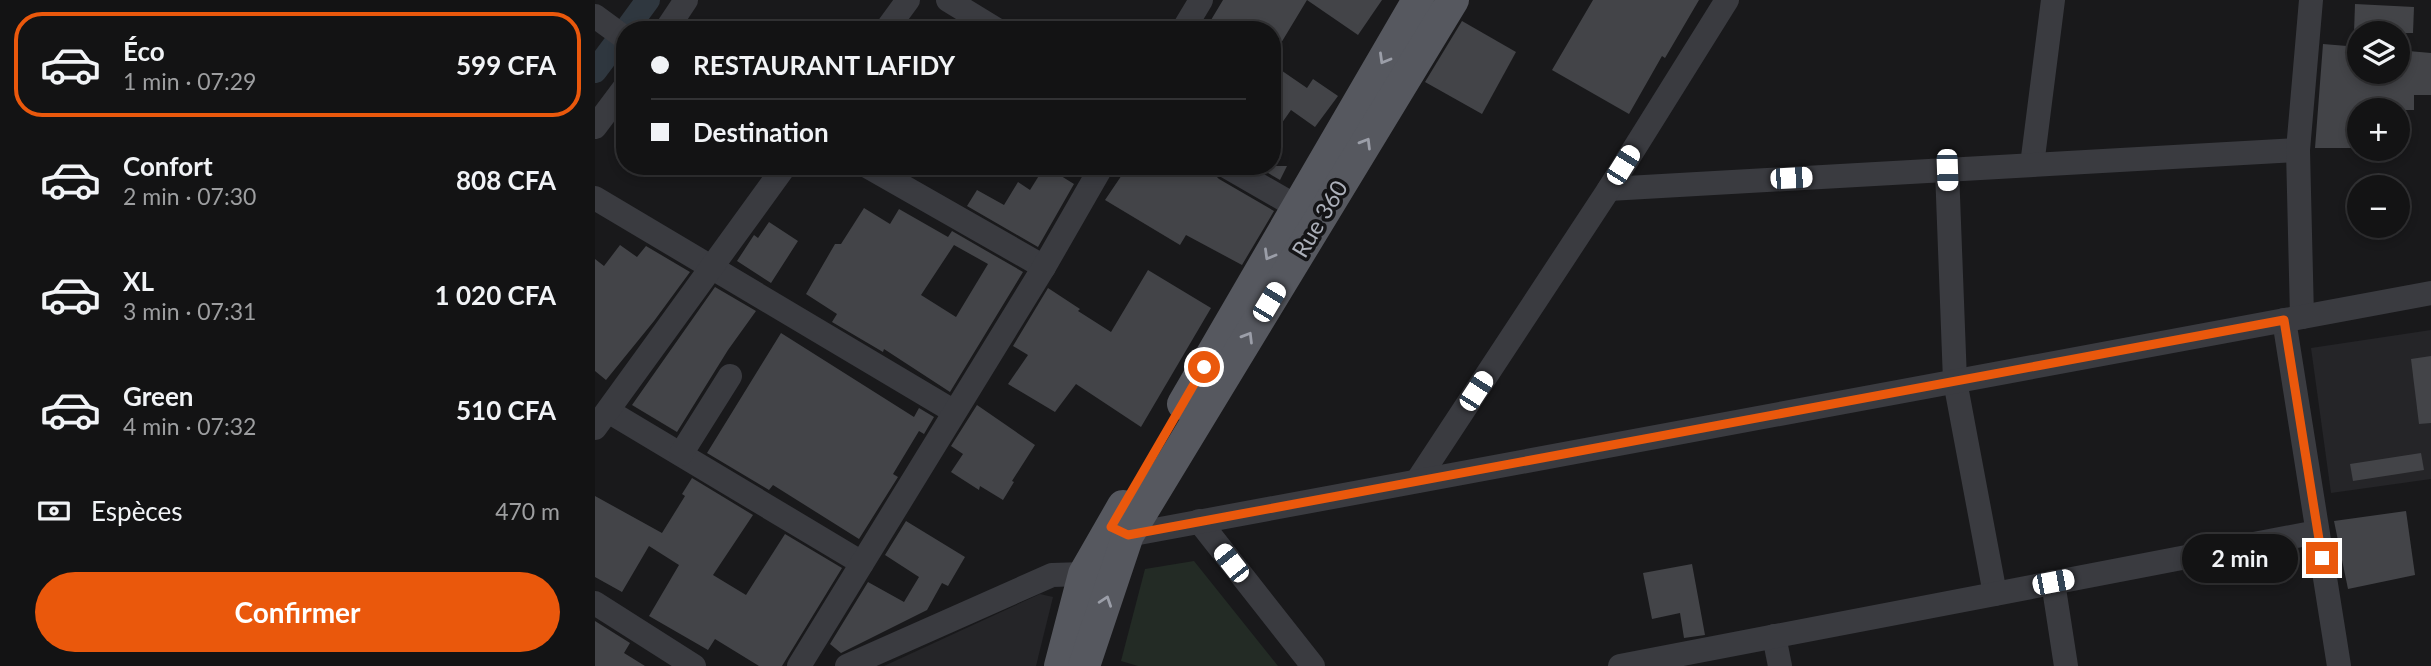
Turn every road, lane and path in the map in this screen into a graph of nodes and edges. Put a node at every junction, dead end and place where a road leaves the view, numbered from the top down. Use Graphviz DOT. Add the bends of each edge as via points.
graph roads {
  1 [pos="685,0"];
  2 [pos="908,0"];
  3 [pos="948,0"];
  4 [pos="1201,0"];
  5 [pos="1418,0"];
  6 [pos="1453,0"];
  7 [pos="1727,0"];
  8 [pos="2053,0"];
  9 [pos="2311,0"];
  10 [pos="672,21"];
  11 [pos="892,21"];
  12 [pos="982,21"];
  13 [pos="1188,21"];
  14 [pos="616,99"];
  15 [pos="595,127"];
  16 [pos="2298,150"];
  17 [pos="2032,165"];
  18 [pos="1947,170"];
  19 [pos="778,175"];
  20 [pos="883,175"];
  21 [pos="1097,175"];
  22 [pos="1242,175"];
  23 [pos="1609,189"];
  24 [pos="595,198"];
  25 [pos="1297,207"];
  26 [pos="1044,267"];
  27 [pos="711,268"];
  28 [pos="2431,293"];
  29 [pos="2293,318"];
  30 [pos="730,376"];
  31 [pos="1955,381"];
  32 [pos="953,411"];
  33 [pos="602,419"];
  34 [pos="681,454"];
  35 [pos="1417,481"];
  36 [pos="1199,522"];
  37 [pos="1120,531"];
  38 [pos="2318,532"];
  39 [pos="862,563"];
  40 [pos="1084,574"];
  41 [pos="2053,582"];
  42 [pos="1995,594"];
  43 [pos="595,603"];
  44 [pos="1774,636"];
  45 [pos="695,666"];
  46 [pos="799,666"];
  47 [pos="847,666"];
  48 [pos="1061,666"];
  49 [pos="1084,666"];
  50 [pos="1313,666"];
  51 [pos="1620,666"];
  52 [pos="1780,666"];
  53 [pos="2066,666"];
  54 [pos="2339,666"];
  1 -- 10 [label="street"];
  2 -- 11 [label="street"];
  3 -- 12 [label="street"];
  4 -- 13 [label="street"];
  5 -- 25 [label="main road, Rue 360, one-way"];
  37 -- 6 [label="main road, Rue 360, one-way"];
  7 -- 23 [label="street"];
  8 -- 17 [label="street"];
  9 -- 16 [label="street"];
  14 -- 15 [label="street"];
  16 -- 17 [label="street"];
  16 -- 29 [label="street"];
  17 -- 18 [label="street"];
  18 -- 23 [label="street"];
  18 -- 31 [label="street"];
  19 -- 27 [label="street"];
  20 -- 26 [label="street"];
  21 -- 26 [label="street"];
  22 -- 25 [label="street"];
  23 -- 35 [label="street"];
  24 -- 27 [label="street"];
  25 -- 37 [label="main road, Rue 360, one-way"];
  26 -- 32 [label="street"];
  27 -- 32 [label="street"];
  27 -- 33 [label="street"];
  28 -- 29 [label="street"];
  29 -- 31 [label="street"];
  29 -- 38 [label="street"];
  30 -- 34 [label="street"];
  31 -- 35 [label="street"];
  31 -- 42 [label="street"];
  32 -- 39 [label="street"];
  33 -- 34 [label="street"];
  34 -- 39 [label="street"];
  35 -- 36 [label="street"];
  36 -- 37 [label="street"];
  36 -- 50 [label="street"];
  37 -- 40 [label="main road, Rue 360"];
  49 -- 37 [label="main road, Rue 360, one-way"];
  38 -- 41 [label="street"];
  38 -- 54 [label="street"];
  39 -- 46 [label="street"];
  40 -- 47 [label="street" via="1052,575"];
  40 -- 48 [label="main road, Rue 360"];
  41 -- 42 [label="street"];
  41 -- 53 [label="street"];
  42 -- 44 [label="street"];
  43 -- 45 [label="street"];
  44 -- 51 [label="street"];
  44 -- 52 [label="street"];
}
